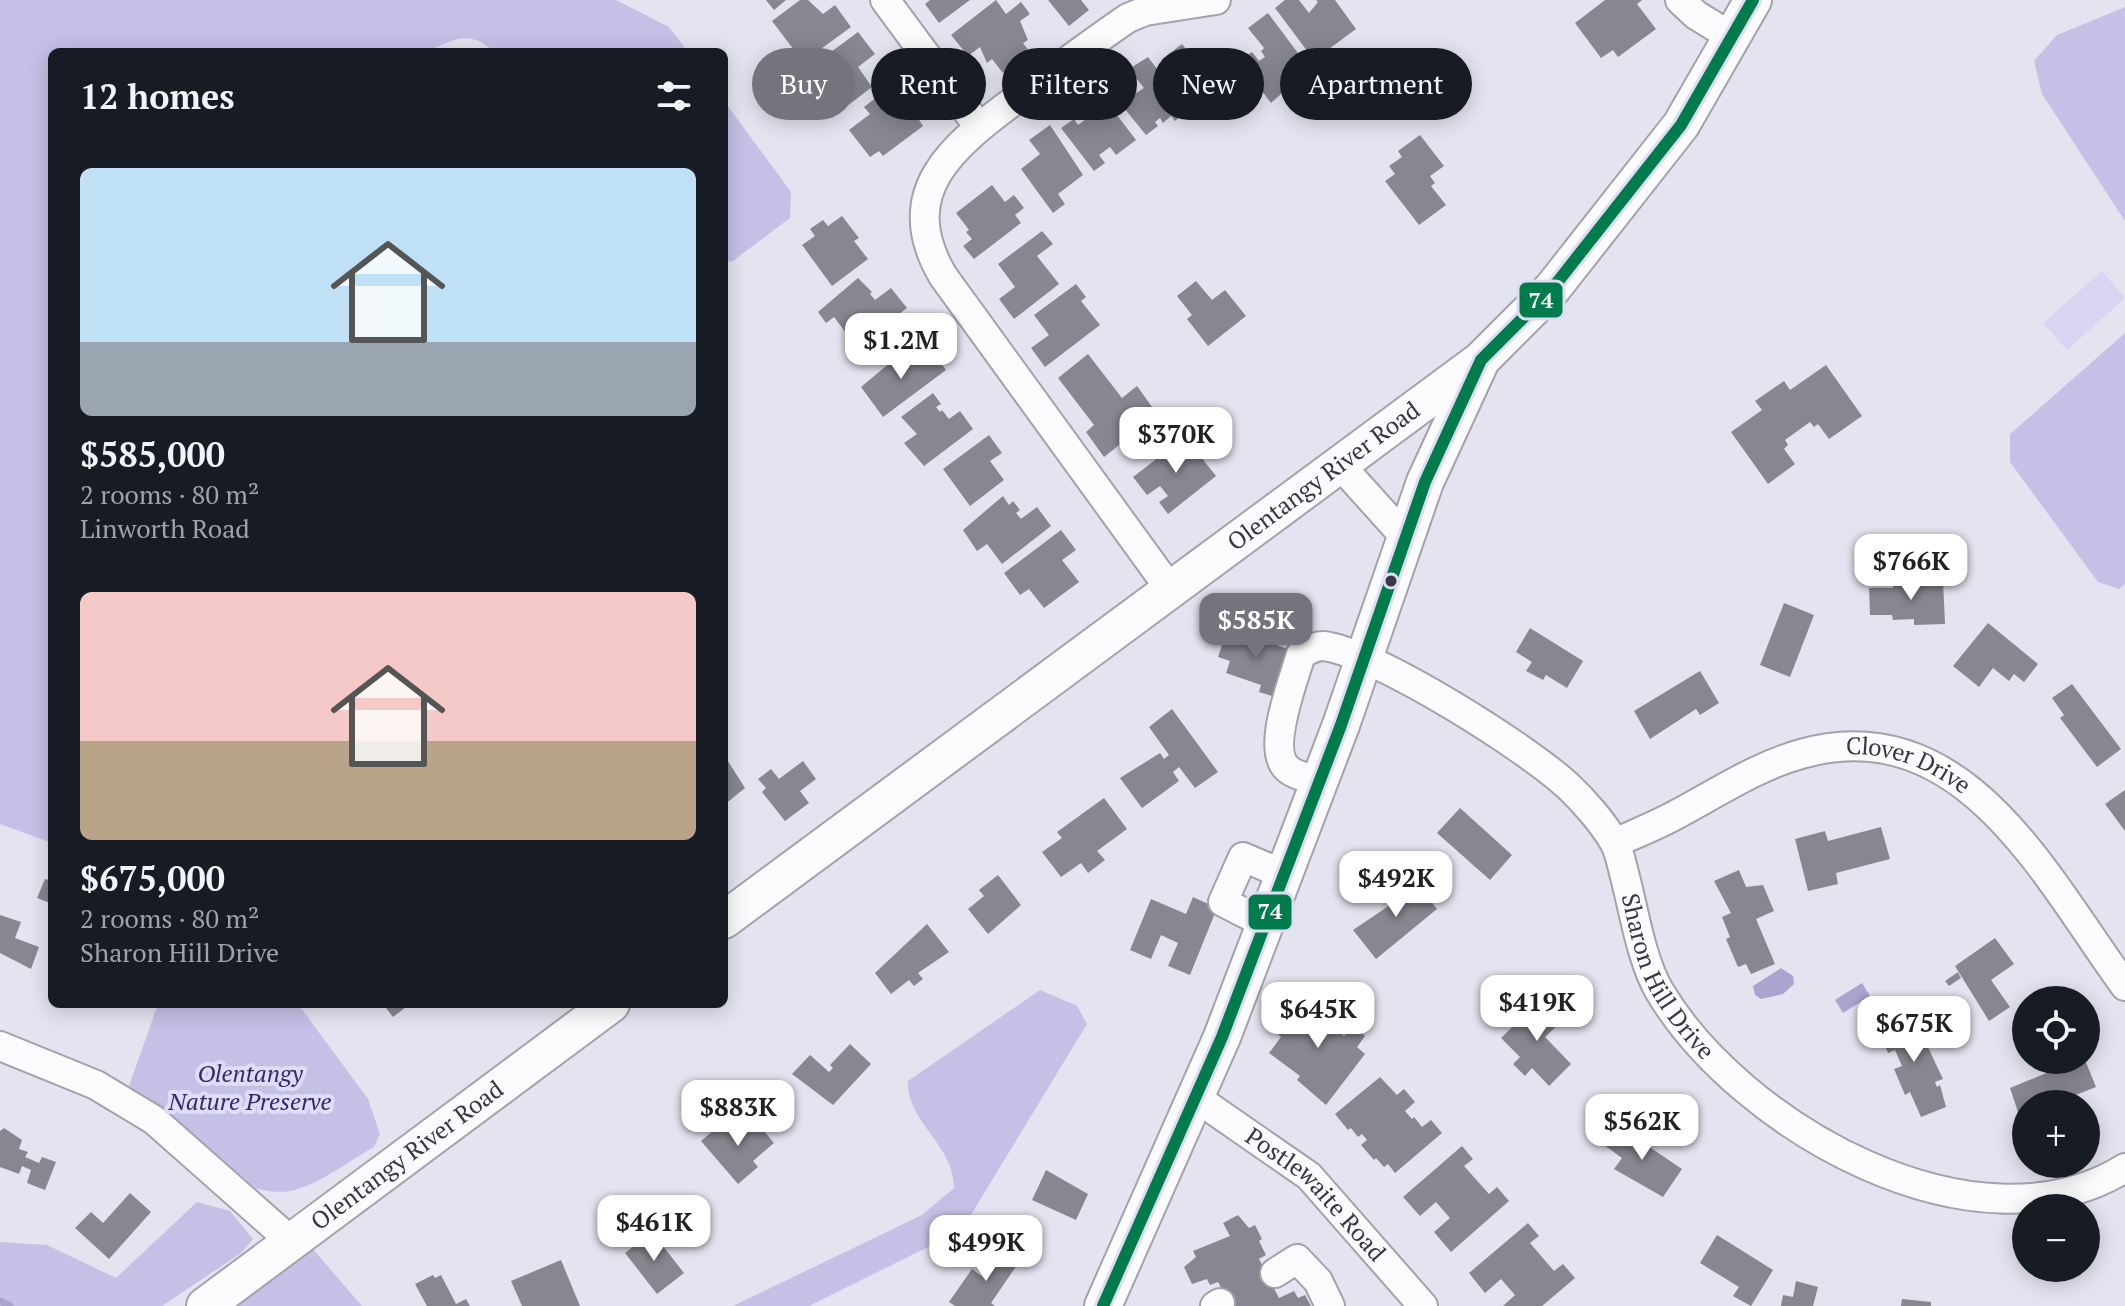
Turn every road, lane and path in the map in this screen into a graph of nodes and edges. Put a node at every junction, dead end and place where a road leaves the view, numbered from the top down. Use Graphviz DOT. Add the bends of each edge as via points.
graph roads {
  1 [pos="885,0"];
  2 [pos="1216,0"];
  3 [pos="1680,0"];
  4 [pos="1753,0"];
  5 [pos="1732,37"];
  6 [pos="979,127"];
  7 [pos="1481,360"];
  8 [pos="1341,466"];
  9 [pos="1405,537"];
  10 [pos="1170,589"];
  11 [pos="1363,660"];
  12 [pos="1320,782"];
  13 [pos="1615,843"];
  14 [pos="1285,875"];
  15 [pos="728,917"];
  16 [pos="1266,924"];
  17 [pos="2125,986"];
  18 [pos="606,1008"];
  19 [pos="0,1046"];
  20 [pos="1195,1097"];
  21 [pos="2125,1168"];
  22 [pos="293,1243"];
  23 [pos="1275,1273"];
  24 [pos="205,1306"];
  25 [pos="1103,1306"];
  26 [pos="1330,1306"];
  27 [pos="1423,1306"];
  1 -- 6 [label="street"];
  2 -- 6 [label="street" via="1128,18"];
  3 -- 5 [label="street"];
  4 -- 5 [label="main road, Olentangy River Road"];
  5 -- 7 [label="main road, Olentangy River Road" via="1655,159 1552,289"];
  6 -- 10 [label="street" via="940,166 927,195 923,218 931,257"];
  7 -- 8 [label="main road, Olentangy River Road"];
  7 -- 9 [label="main road"];
  8 -- 9 [label="street"];
  8 -- 10 [label="main road, Olentangy River Road"];
  9 -- 11 [label="main road"];
  10 -- 15 [label="main road, Olentangy River Road"];
  11 -- 12 [label="main road"];
  11 -- 12 [label="street, Sharon Hill Drive" via="1329,646 1301,654 1277,744 1290,771"];
  11 -- 13 [label="street, Sharon Hill Drive" via="1488,729 1568,786"];
  12 -- 14 [label="main road"];
  13 -- 17 [label="street, Clover Drive" via="1752,772 1802,753 1853,746 1896,751 1958,779 2002,815"];
  13 -- 21 [label="street, Sharon Hill Drive" via="1657,987 1708,1058 1773,1110 1843,1154 1907,1181 1972,1198 2026,1200 2074,1191"];
  14 -- 16 [label="main road"];
  14 -- 16 [label="street" via="1243,857 1223,902"];
  16 -- 20 [label="main road"];
  18 -- 22 [label="main road, Olentangy River Road"];
  19 -- 22 [label="street" via="96,1085 154,1120"];
  20 -- 25 [label="main road"];
  20 -- 27 [label="street, Postlewaite Road" via="1309,1176"];
  22 -- 24 [label="main road, Olentangy River Road"];
  23 -- 26 [label="street" via="1297,1259 1318,1281"];
}
